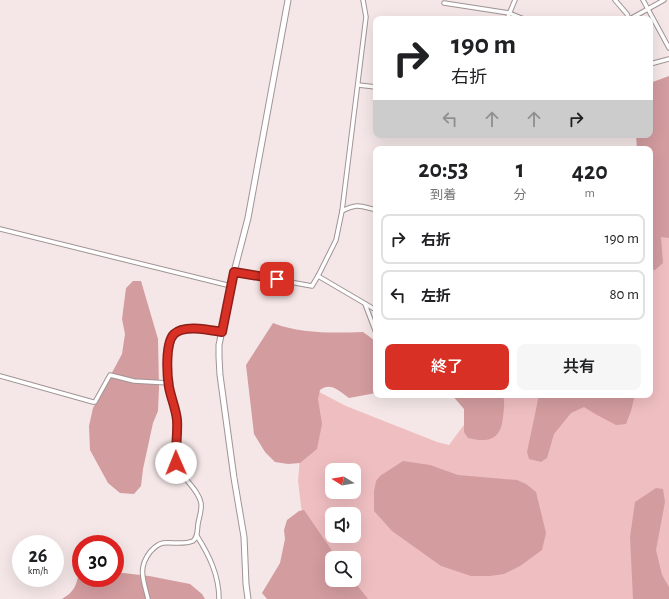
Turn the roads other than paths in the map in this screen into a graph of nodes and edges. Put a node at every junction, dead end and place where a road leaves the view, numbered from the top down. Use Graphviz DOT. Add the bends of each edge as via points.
graph roads {
  1 [pos="288,0"];
  2 [pos="363,0"];
  3 [pos="515,0"];
  4 [pos="616,0"];
  5 [pos="642,0"];
  6 [pos="664,0"];
  7 [pos="444,3"];
  8 [pos="647,8"];
  9 [pos="510,13"];
  10 [pos="508,16"];
  11 [pos="517,16"];
  12 [pos="628,16"];
  13 [pos="635,16"];
  14 [pos="651,16"];
  15 [pos="653,19"];
  16 [pos="669,48"];
  17 [pos="669,59"];
  18 [pos="653,63"];
  19 [pos="358,86"];
  20 [pos="373,87"];
  21 [pos="373,209"];
  22 [pos="342,211"];
  23 [pos="0,229"];
  24 [pos="234,272"];
  25 [pos="318,276"];
  26 [pos="231,286"];
  27 [pos="365,304"];
  28 [pos="373,308"];
  29 [pos="373,325"];
  30 [pos="222,332"];
  31 [pos="0,376"];
  32 [pos="168,383"];
  33 [pos="197,536"];
  34 [pos="148,599"];
  35 [pos="219,599"];
  36 [pos="248,599"];
  1 -- 24 [label="street" via="248,218"];
  2 -- 19 [label="street" via="366,16"];
  3 -- 9 [label="street"];
  4 -- 12 [label="street"];
  5 -- 8 [label="street"];
  6 -- 8 [label="street"];
  7 -- 9 [label="street"];
  8 -- 13 [label="street"];
  8 -- 14 [label="street"];
  9 -- 10 [label="street"];
  9 -- 11 [label="street"];
  15 -- 16 [label="street"];
  17 -- 18 [label="street"];
  19 -- 20 [label="street"];
  19 -- 22 [label="street"];
  21 -- 22 [label="street" via="353,205"];
  22 -- 25 [label="street" via="336,240"];
  23 -- 26 [label="street"];
  24 -- 25 [label="street" via="312,286"];
  24 -- 26 [label="street"];
  25 -- 27 [label="street"];
  26 -- 30 [label="street"];
  27 -- 28 [label="street"];
  27 -- 29 [label="street"];
  30 -- 32 [label="street" via="191,328 174,334 168,350"];
  30 -- 36 [label="street" via="219,345 220,369 234,478 242,516"];
  31 -- 32 [label="street" via="93,402 110,375 134,381"];
  32 -- 33 [label="street" via="177,420 176,463 198,495 201,504"];
  33 -- 34 [label="street" via="189,543 162,543 148,555 142,576"];
  33 -- 35 [label="street" via="216,575"];
}
